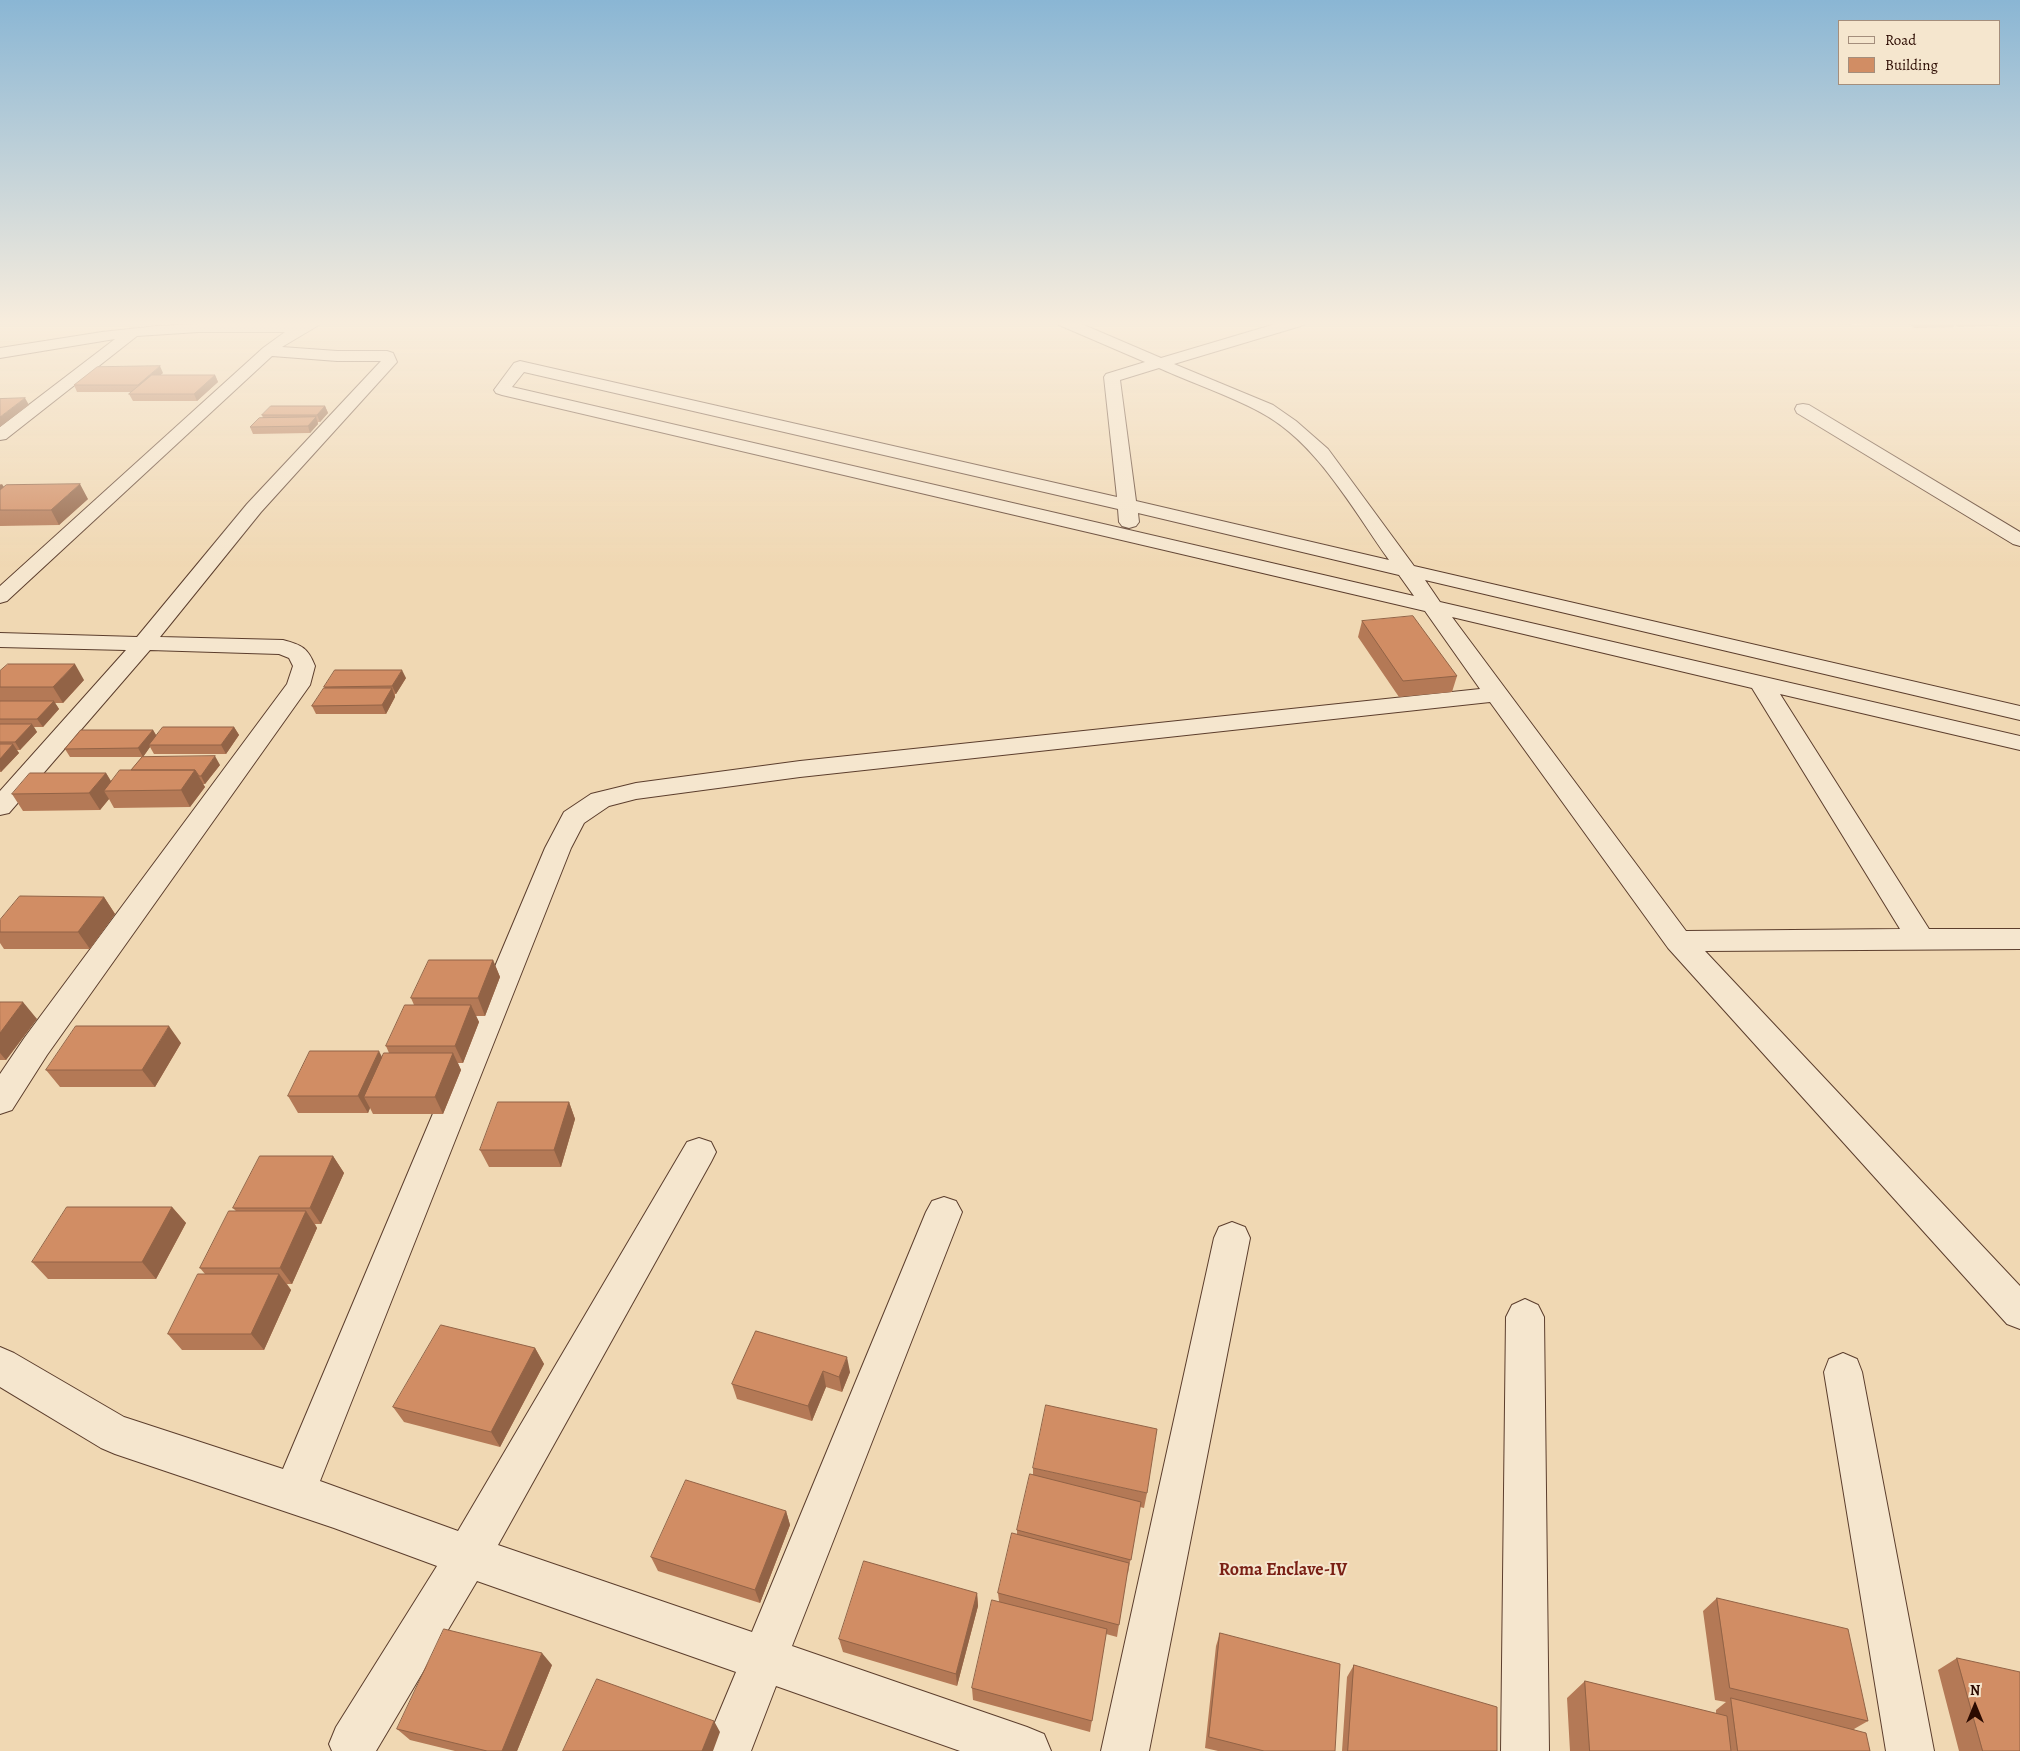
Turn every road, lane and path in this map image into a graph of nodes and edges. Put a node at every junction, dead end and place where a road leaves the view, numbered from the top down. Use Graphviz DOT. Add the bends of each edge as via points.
graph roads {
  1 [pos="40,404"];
  2 [pos="211,404"];
  3 [pos="350,404"];
  4 [pos="561,404"];
  5 [pos="685,404"];
  6 [pos="1115,404"];
  7 [pos="1255,404"];
  8 [pos="1802,409"];
  9 [pos="0,435"];
  10 [pos="1127,505"];
  11 [pos="1131,536"];
  12 [pos="2020,540"];
  13 [pos="1407,570"];
  14 [pos="0,597"];
  15 [pos="1432,606"];
  16 [pos="0,640"];
  17 [pos="144,643"];
  18 [pos="1761,683"];
  19 [pos="1496,694"];
  20 [pos="2020,713"];
  21 [pos="2020,743"];
  22 [pos="0,807"];
  23 [pos="1920,938"];
  24 [pos="2020,939"];
  25 [pos="1678,941"];
  26 [pos="0,1101"];
  27 [pos="699,1152"];
  28 [pos="944,1212"];
  29 [pos="1232,1238"];
  30 [pos="2020,1312"];
  31 [pos="1525,1318"];
  32 [pos="0,1366"];
  33 [pos="1843,1372"];
  34 [pos="294,1493"];
  35 [pos="468,1556"];
  36 [pos="764,1660"];
  37 [pos="354,1744"];
  38 [pos="727,1751"];
  39 [pos="1027,1751"];
  40 [pos="1125,1751"];
  41 [pos="1525,1751"];
  42 [pos="1910,1751"];
  1 -- 9 [label="street"];
  2 -- 14 [label="street"];
  3 -- 17 [label="street" via="254,508"];
  4 -- 11 [label="street"];
  5 -- 10 [label="street"];
  6 -- 10 [label="street"];
  7 -- 13 [label="street" via="1290,425 1322,452"];
  8 -- 12 [label="street"];
  10 -- 11 [label="street"];
  10 -- 13 [label="street"];
  11 -- 15 [label="street"];
  13 -- 15 [label="street"];
  13 -- 20 [label="street"];
  15 -- 18 [label="street"];
  15 -- 19 [label="street"];
  16 -- 17 [label="street"];
  17 -- 22 [label="street"];
  17 -- 26 [label="street" via="283,648 299,654 304,666 298,685 41,1038"];
  18 -- 21 [label="street"];
  18 -- 23 [label="street"];
  19 -- 25 [label="street"];
  19 -- 34 [label="street" via="800,769 636,791 600,800 573,818 558,848"];
  23 -- 24 [label="street"];
  23 -- 25 [label="street"];
  25 -- 30 [label="street"];
  27 -- 35 [label="street"];
  28 -- 36 [label="street"];
  29 -- 40 [label="street"];
  31 -- 41 [label="street"];
  32 -- 34 [label="street" via="116,1434"];
  33 -- 42 [label="street"];
  34 -- 35 [label="street"];
  35 -- 36 [label="street"];
  35 -- 37 [label="street"];
  36 -- 38 [label="street"];
  36 -- 39 [label="street"];
}
